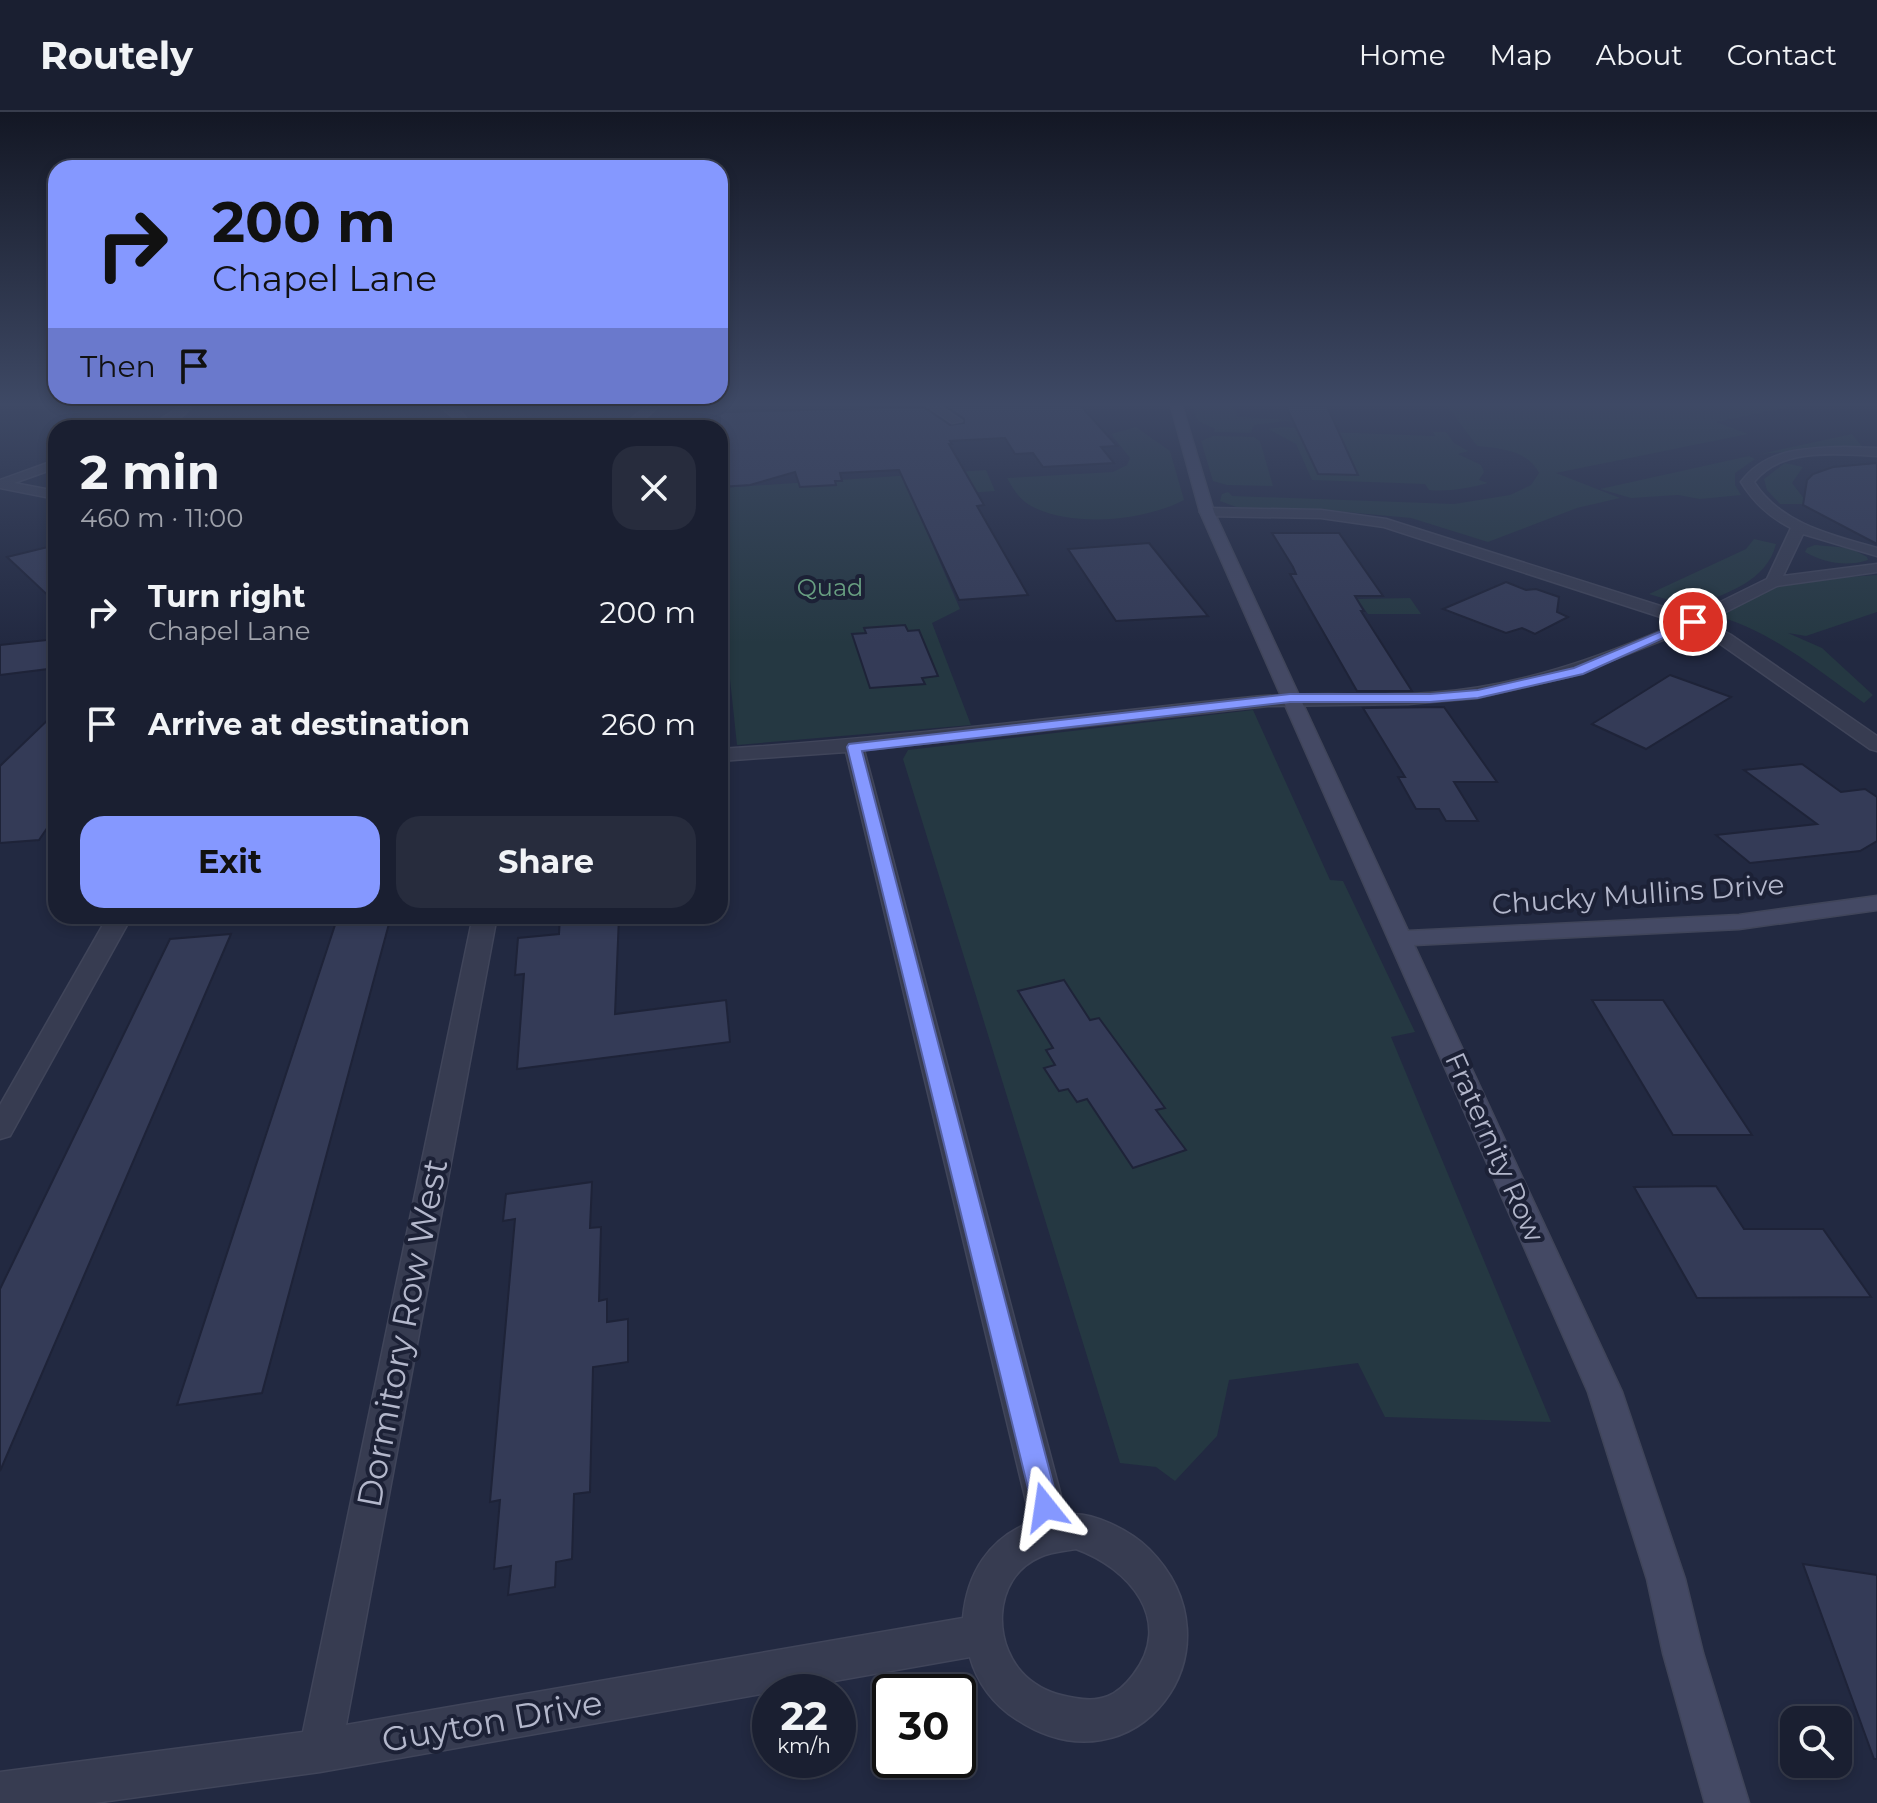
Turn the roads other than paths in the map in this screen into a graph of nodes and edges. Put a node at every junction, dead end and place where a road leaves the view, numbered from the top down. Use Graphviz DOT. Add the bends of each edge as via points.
graph roads {
  1 [pos="5,485"];
  2 [pos="1199,485"];
  3 [pos="1748,485"];
  4 [pos="48,493"];
  5 [pos="1207,512"];
  6 [pos="1799,526"];
  7 [pos="1877,552"];
  8 [pos="1877,568"];
  9 [pos="1773,582"];
  10 [pos="1693,622"];
  11 [pos="1290,698"];
  12 [pos="1877,745"];
  13 [pos="854,747"];
  14 [pos="728,755"];
  15 [pos="1877,903"];
  16 [pos="115,924"];
  17 [pos="483,924"];
  18 [pos="1402,938"];
  19 [pos="0,1129"];
  20 [pos="1052,1532"];
  21 [pos="982,1635"];
  22 [pos="320,1751"];
  23 [pos="0,1794"];
  24 [pos="1727,1803"];
  1 -- 4 [label="street"];
  2 -- 5 [label="street, Fraternity Row"];
  3 -- 6 [label="street" via="1754,497"];
  5 -- 10 [label="street" via="1321,514 1386,523"];
  5 -- 11 [label="street, Fraternity Row"];
  6 -- 7 [label="street"];
  6 -- 9 [label="street"];
  8 -- 9 [label="street"];
  9 -- 10 [label="street"];
  10 -- 11 [label="street" via="1578,671 1478,694"];
  10 -- 12 [label="street"];
  11 -- 13 [label="street"];
  11 -- 18 [label="street, Fraternity Row"];
  13 -- 14 [label="street"];
  13 -- 20 [label="street"];
  15 -- 18 [label="street, Chucky Mullins Drive" via="1739,922"];
  16 -- 19 [label="street"];
  17 -- 22 [label="street, Dormitory Row West"];
  18 -- 24 [label="street, Fraternity Row" via="1605,1392 1666,1579"];
  20 -- 21 [label="street" via="1027,1540 997,1567 981,1605"];
  20 -- 21 [label="street" via="1101,1537 1143,1566 1160,1592 1169,1624 1168,1656 1155,1685 1132,1708 1102,1721 1070,1722 1039,1712 1011,1692 992,1666"];
  21 -- 22 [label="street, Guyton Drive"];
  22 -- 23 [label="street, Guyton Drive"];
}
